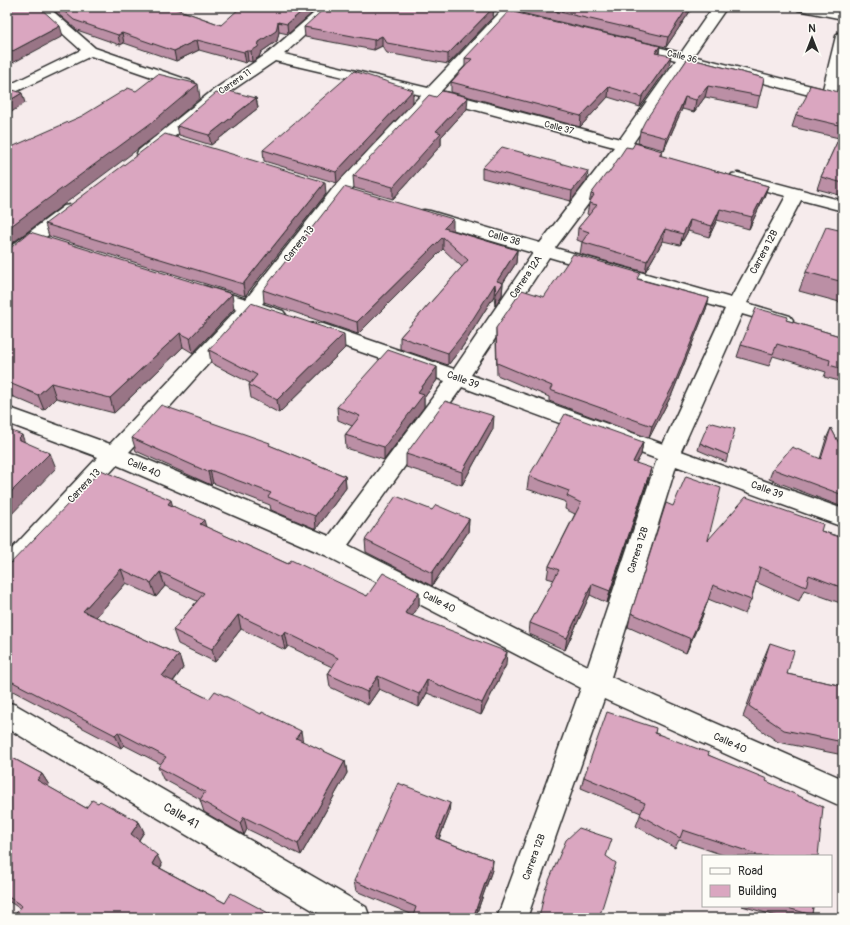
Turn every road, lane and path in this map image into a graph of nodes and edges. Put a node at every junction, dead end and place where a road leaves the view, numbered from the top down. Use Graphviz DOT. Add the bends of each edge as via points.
graph roads {
  1 [pos="40,7"];
  2 [pos="329,7"];
  3 [pos="720,7"];
  4 [pos="803,7"];
  5 [pos="507,12"];
  6 [pos="843,15"];
  7 [pos="843,36"];
  8 [pos="617,41"];
  9 [pos="90,50"];
  10 [pos="273,56"];
  11 [pos="685,57"];
  12 [pos="11,87"];
  13 [pos="431,93"];
  14 [pos="217,94"];
  15 [pos="829,95"];
  16 [pos="843,99"];
  17 [pos="624,146"];
  18 [pos="654,154"];
  19 [pos="133,162"];
  20 [pos="721,173"];
  21 [pos="795,195"];
  22 [pos="83,200"];
  23 [pos="843,206"];
  24 [pos="408,210"];
  25 [pos="33,239"];
  26 [pos="56,246"];
  27 [pos="545,249"];
  28 [pos="7,258"];
  29 [pos="183,286"];
  30 [pos="250,306"];
  31 [pos="736,306"];
  32 [pos="800,324"];
  33 [pos="458,378"];
  34 [pos="7,415"];
  35 [pos="113,454"];
  36 [pos="669,454"];
  37 [pos="843,518"];
  38 [pos="333,548"];
  39 [pos="7,570"];
  40 [pos="596,683"];
  41 [pos="7,714"];
  42 [pos="843,793"];
  43 [pos="355,918"];
  44 [pos="512,918"];
  1 -- 9 [label="street"];
  2 -- 10 [label="street, Carrera 11"];
  3 -- 11 [label="street, Carrera 12A"];
  4 -- 6 [label="street"];
  5 -- 13 [label="street, Carrera 13"];
  7 -- 15 [label="street"];
  8 -- 11 [label="street, Calle 36"];
  9 -- 12 [label="street"];
  9 -- 14 [label="street"];
  10 -- 13 [label="street, Calle 37"];
  10 -- 14 [label="street, Carrera 11"];
  11 -- 15 [label="street, Calle 36"];
  11 -- 17 [label="street, Carrera 12A"];
  13 -- 17 [label="street, Calle 37"];
  13 -- 30 [label="street, Carrera 13" via="340,190"];
  14 -- 19 [label="street, Carrera 11" via="172,140"];
  15 -- 16 [label="street, Calle 36"];
  17 -- 18 [label="street, Calle 37"];
  17 -- 27 [label="street, Carrera 12A"];
  20 -- 21 [label="street"];
  21 -- 23 [label="street"];
  21 -- 31 [label="street, Carrera 12B"];
  22 -- 25 [label="street"];
  24 -- 27 [label="street, Calle 38"];
  25 -- 26 [label="street"];
  25 -- 28 [label="street"];
  27 -- 31 [label="street, Calle 38"];
  27 -- 33 [label="street, Carrera 12A"];
  29 -- 30 [label="street, Calle 39"];
  30 -- 33 [label="street, Calle 39"];
  30 -- 35 [label="street, Carrera 13"];
  31 -- 32 [label="street, Calle 38"];
  31 -- 36 [label="street, Carrera 12B"];
  33 -- 36 [label="street, Calle 39"];
  33 -- 38 [label="street, Carrera 12A"];
  34 -- 35 [label="street, Calle 40"];
  35 -- 38 [label="street, Calle 40"];
  35 -- 39 [label="street, Carrera 13"];
  36 -- 37 [label="street, Calle 39"];
  36 -- 40 [label="street, Carrera 12B"];
  38 -- 40 [label="street, Calle 40"];
  40 -- 42 [label="street, Calle 40"];
  40 -- 44 [label="street, Carrera 12B"];
  41 -- 43 [label="street, Calle 41"];
}
